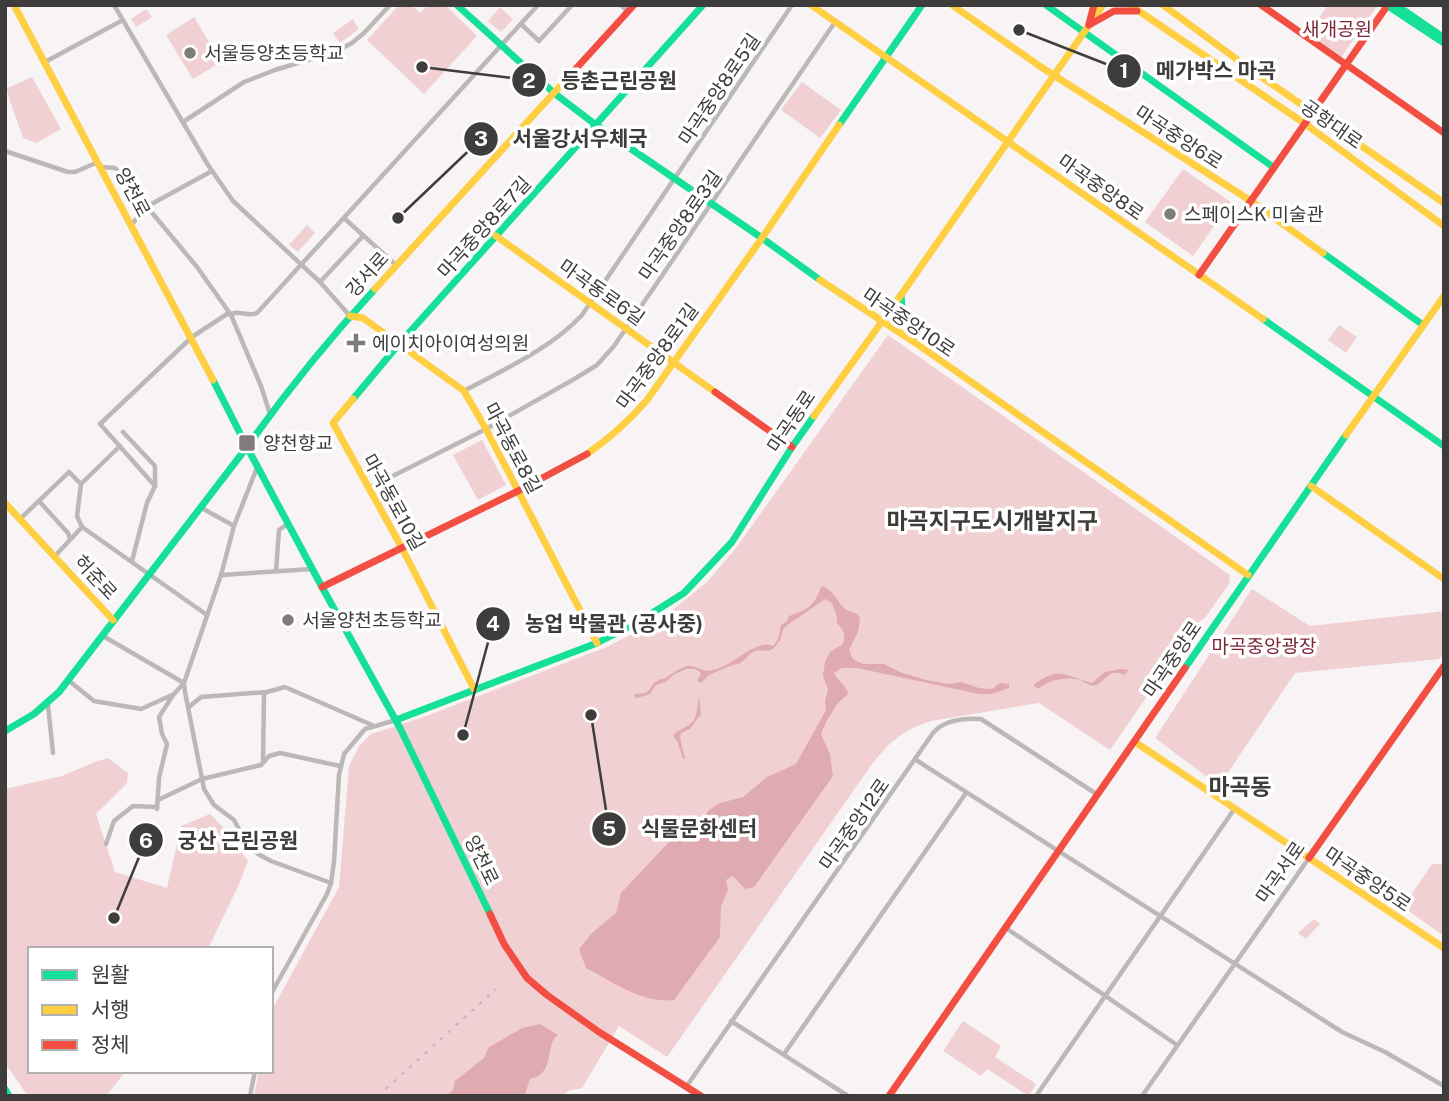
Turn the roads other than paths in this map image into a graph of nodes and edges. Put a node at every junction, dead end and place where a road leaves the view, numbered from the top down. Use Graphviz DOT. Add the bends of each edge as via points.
graph roads {
  1 [pos="14,5"];
  2 [pos="114,5"];
  3 [pos="390,5"];
  4 [pos="457,5"];
  5 [pos="538,5"];
  6 [pos="572,5"];
  7 [pos="621,5"];
  8 [pos="703,5"];
  9 [pos="792,5"];
  10 [pos="810,5"];
  11 [pos="922,5"];
  12 [pos="952,5"];
  13 [pos="1046,5"];
  14 [pos="1094,5"];
  15 [pos="1103,5"];
  16 [pos="1163,5"];
  17 [pos="1261,5"];
  18 [pos="1390,7"];
  19 [pos="631,8"];
  20 [pos="1134,8"];
  21 [pos="123,20"];
  22 [pos="835,22"];
  23 [pos="521,24"];
  24 [pos="1087,29"];
  25 [pos="1444,38"];
  26 [pos="1444,43"];
  27 [pos="501,45"];
  28 [pos="887,57"];
  29 [pos="45,62"];
  30 [pos="1346,66"];
  31 [pos="1055,76"];
  32 [pos="554,93"];
  33 [pos="1313,111"];
  34 [pos="183,122"];
  35 [pos="1304,123"];
  36 [pos="596,125"];
  37 [pos="1444,133"];
  38 [pos="1007,141"];
  39 [pos="5,151"];
  40 [pos="100,164"];
  41 [pos="1273,167"];
  42 [pos="212,171"];
  43 [pos="674,180"];
  44 [pos="1251,201"];
  45 [pos="1444,203"];
  46 [pos="712,205"];
  47 [pos="146,207"];
  48 [pos="344,218"];
  49 [pos="132,224"];
  50 [pos="1444,226"];
  51 [pos="363,236"];
  52 [pos="496,236"];
  53 [pos="762,238"];
  54 [pos="301,265"];
  55 [pos="396,265"];
  56 [pos="1199,275"];
  57 [pos="320,282"];
  58 [pos="901,295"];
  59 [pos="1444,296"];
  60 [pos="590,303"];
  61 [pos="231,315"];
  62 [pos="350,316"];
  63 [pos="881,321"];
  64 [pos="1423,325"];
  65 [pos="626,328"];
  66 [pos="192,337"];
  67 [pos="914,342"];
  68 [pos="400,344"];
  69 [pos="673,362"];
  70 [pos="464,391"];
  71 [pos="1373,396"];
  72 [pos="270,414"];
  73 [pos="486,429"];
  74 [pos="123,432"];
  75 [pos="120,446"];
  76 [pos="1444,446"];
  77 [pos="247,447"];
  78 [pos="792,447"];
  79 [pos="258,465"];
  80 [pos="81,484"];
  81 [pos="155,486"];
  82 [pos="1311,486"];
  83 [pos="369,488"];
  84 [pos="518,491"];
  85 [pos="39,501"];
  86 [pos="5,503"];
  87 [pos="200,507"];
  88 [pos="20,519"];
  89 [pos="289,523"];
  90 [pos="234,526"];
  91 [pos="82,527"];
  92 [pos="71,539"];
  93 [pos="402,548"];
  94 [pos="55,556"];
  95 [pos="132,561"];
  96 [pos="313,568"];
  97 [pos="276,571"];
  98 [pos="149,573"];
  99 [pos="221,575"];
  100 [pos="1248,575"];
  101 [pos="1444,579"];
  102 [pos="322,587"];
  103 [pos="207,615"];
  104 [pos="113,620"];
  105 [pos="102,635"];
  106 [pos="597,643"];
  107 [pos="1444,666"];
  108 [pos="68,680"];
  109 [pos="184,682"];
  110 [pos="474,689"];
  111 [pos="267,692"];
  112 [pos="173,695"];
  113 [pos="48,705"];
  114 [pos="189,707"];
  115 [pos="396,720"];
  116 [pos="373,725"];
  117 [pos="5,732"];
  118 [pos="1135,742"];
  119 [pos="53,753"];
  120 [pos="916,760"];
  121 [pos="263,761"];
  122 [pos="340,766"];
  123 [pos="202,779"];
  124 [pos="966,793"];
  125 [pos="1098,795"];
  126 [pos="158,800"];
  127 [pos="1235,808"];
  128 [pos="106,844"];
  129 [pos="1060,851"];
  130 [pos="1309,858"];
  131 [pos="331,883"];
  132 [pos="1161,916"];
  133 [pos="1006,928"];
  134 [pos="1444,948"];
  135 [pos="1235,964"];
  136 [pos="273,990"];
  137 [pos="1105,996"];
  138 [pos="731,1021"];
  139 [pos="1177,1045"];
  140 [pos="784,1054"];
  141 [pos="255,1073"];
  142 [pos="1444,1086"];
  143 [pos="686,1087"];
  144 [pos="5,1089"];
  145 [pos="9,1096"];
  146 [pos="250,1096"];
  147 [pos="701,1096"];
  148 [pos="848,1096"];
  149 [pos="889,1096"];
  150 [pos="1036,1096"];
  151 [pos="1142,1096"];
  1 -- 29 [label="main road, 양천로"];
  2 -- 21 [label="street"];
  3 -- 34 [label="street" via="352,43 244,82"];
  4 -- 27 [label="main road, 마곡중앙10로"];
  5 -- 23 [label="street"];
  6 -- 23 [label="street" via="539,41"];
  7 -- 19 [label="street, 강서로"];
  8 -- 36 [label="main road, 마곡중앙8로7길"];
  9 -- 43 [label="street, 마곡중앙8로5길"];
  10 -- 22 [label="main road, 마곡중앙8로"];
  11 -- 28 [label="main road"];
  12 -- 31 [label="main road, 마곡중앙6로"];
  13 -- 24 [label="main road"];
  14 -- 24 [label="main road"];
  15 -- 24 [label="main road, 마곡동로"];
  16 -- 33 [label="main road, 공항대로"];
  17 -- 30 [label="main road"];
  18 -- 25 [label="main road"];
  18 -- 26 [label="main road"];
  18 -- 30 [label="main road"];
  19 -- 32 [label="main road, 강서로"];
  20 -- 24 [label="main road" via="1114,12"];
  20 -- 35 [label="main road, 공항대로"];
  21 -- 29 [label="street"];
  21 -- 34 [label="street"];
  22 -- 28 [label="main road, 마곡중앙8로"];
  22 -- 46 [label="street, 마곡중앙8로3길"];
  23 -- 27 [label="street"];
  24 -- 31 [label="main road, 마곡동로"];
  24 -- 41 [label="main road"];
  27 -- 32 [label="main road, 마곡중앙10로"];
  27 -- 48 [label="street"];
  28 -- 38 [label="main road, 마곡중앙8로"];
  28 -- 53 [label="main road, 마곡중앙8로1길"];
  29 -- 40 [label="main road, 양천로"];
  30 -- 33 [label="main road"];
  30 -- 37 [label="main road"];
  31 -- 38 [label="main road, 마곡동로"];
  31 -- 44 [label="main road, 마곡중앙6로"];
  32 -- 36 [label="main road, 마곡중앙10로"];
  32 -- 55 [label="main road, 강서로"];
  33 -- 35 [label="main road"];
  33 -- 45 [label="main road, 공항대로"];
  34 -- 42 [label="street"];
  35 -- 41 [label="main road"];
  35 -- 50 [label="main road, 공항대로"];
  36 -- 43 [label="main road, 마곡중앙10로"];
  36 -- 52 [label="main road, 마곡중앙8로7길"];
  38 -- 56 [label="main road, 마곡중앙8로"];
  38 -- 58 [label="main road, 마곡동로"];
  39 -- 40 [label="street" via="68,172"];
  40 -- 47 [label="street" via="115,168"];
  40 -- 49 [label="main road, 양천로"];
  41 -- 44 [label="main road"];
  42 -- 47 [label="street"];
  42 -- 54 [label="street" via="240,210"];
  43 -- 46 [label="main road, 마곡중앙10로"];
  43 -- 60 [label="street, 마곡중앙8로5길"];
  44 -- 56 [label="main road"];
  44 -- 64 [label="main road, 마곡중앙6로"];
  46 -- 53 [label="main road, 마곡중앙10로"];
  46 -- 65 [label="street, 마곡중앙8로3길"];
  47 -- 49 [label="street"];
  47 -- 61 [label="street"];
  48 -- 51 [label="street"];
  48 -- 54 [label="street"];
  49 -- 66 [label="main road, 양천로"];
  51 -- 55 [label="street"];
  51 -- 57 [label="street"];
  52 -- 60 [label="main road, 마곡동로6길"];
  52 -- 68 [label="main road, 마곡중앙8로7길"];
  53 -- 63 [label="main road, 마곡중앙10로"];
  53 -- 69 [label="main road, 마곡중앙8로1길"];
  54 -- 57 [label="street"];
  54 -- 61 [label="street" via="257,313"];
  55 -- 62 [label="main road, 강서로"];
  56 -- 71 [label="main road, 마곡중앙8로"];
  57 -- 62 [label="street"];
  58 -- 63 [label="main road, 마곡동로"];
  58 -- 67 [label="main road" via="901,316"];
  59 -- 64 [label="main road, 마곡중앙로"];
  60 -- 65 [label="main road, 마곡동로6길"];
  60 -- 70 [label="street, 마곡중앙8로5길" via="569,330"];
  61 -- 66 [label="street"];
  61 -- 72 [label="street"];
  62 -- 68 [label="main road, 마곡동로8길" via="363,318"];
  62 -- 72 [label="main road, 강서로"];
  63 -- 67 [label="main road, 마곡중앙10로"];
  63 -- 78 [label="main road, 마곡동로"];
  64 -- 71 [label="main road, 마곡중앙로"];
  65 -- 69 [label="main road, 마곡동로6길"];
  65 -- 73 [label="street, 마곡중앙8로3길" via="597,366"];
  66 -- 75 [label="street" via="100,424"];
  66 -- 77 [label="main road, 양천로"];
  67 -- 100 [label="main road, 마곡중앙10로"];
  68 -- 70 [label="main road, 마곡동로8길"];
  68 -- 83 [label="main road, 마곡동로10길" via="332,423"];
  69 -- 78 [label="main road, 마곡동로6길"];
  69 -- 84 [label="main road, 마곡중앙8로1길" via="647,400 611,437"];
  70 -- 73 [label="main road, 마곡동로8길"];
  71 -- 76 [label="main road, 마곡중앙8로"];
  71 -- 82 [label="main road, 마곡중앙로"];
  72 -- 77 [label="main road, 강서로"];
  73 -- 83 [label="street, 마곡중앙8로3길"];
  73 -- 84 [label="main road, 마곡동로8길"];
  74 -- 81 [label="street" via="155,466"];
  75 -- 80 [label="street"];
  75 -- 81 [label="street"];
  77 -- 79 [label="main road, 양천로"];
  77 -- 87 [label="main road, 강서로"];
  78 -- 106 [label="main road, 마곡동로" via="733,542 684,593"];
  79 -- 89 [label="main road, 양천로"];
  79 -- 90 [label="street"];
  80 -- 85 [label="street" via="69,472"];
  80 -- 91 [label="street, 허준로" via="78,516"];
  81 -- 95 [label="street"];
  82 -- 100 [label="main road, 마곡중앙로"];
  82 -- 101 [label="main road"];
  83 -- 93 [label="main road, 마곡동로10길"];
  84 -- 93 [label="main road, 마곡중앙8로1길"];
  84 -- 106 [label="main road, 마곡동로8길"];
  85 -- 88 [label="street"];
  85 -- 92 [label="street, 허준로"];
  86 -- 88 [label="main road, 허준로"];
  87 -- 90 [label="street"];
  87 -- 98 [label="main road, 강서로"];
  88 -- 94 [label="main road, 허준로"];
  89 -- 96 [label="main road, 양천로"];
  89 -- 97 [label="street" via="279,530"];
  90 -- 99 [label="street"];
  91 -- 92 [label="street, 허준로"];
  91 -- 95 [label="street"];
  92 -- 94 [label="street, 허준로"];
  93 -- 102 [label="main road, 마곡중앙8로1길"];
  93 -- 110 [label="main road, 마곡동로10길"];
  94 -- 104 [label="main road, 허준로"];
  95 -- 98 [label="street"];
  96 -- 97 [label="street"];
  96 -- 102 [label="main road, 양천로"];
  97 -- 99 [label="street"];
  98 -- 103 [label="street"];
  98 -- 104 [label="main road, 강서로"];
  99 -- 103 [label="street"];
  100 -- 118 [label="main road, 마곡중앙로"];
  102 -- 115 [label="main road, 양천로"];
  103 -- 109 [label="street"];
  104 -- 105 [label="main road, 강서로"];
  105 -- 108 [label="main road, 강서로"];
  105 -- 109 [label="street"];
  106 -- 110 [label="main road, 마곡동로"];
  107 -- 130 [label="main road, 마곡서로"];
  108 -- 112 [label="street" via="94,701 141,709"];
  108 -- 113 [label="main road, 강서로"];
  109 -- 112 [label="street"];
  109 -- 114 [label="street"];
  110 -- 115 [label="main road, 마곡동로"];
  111 -- 114 [label="street" via="201,697"];
  111 -- 116 [label="street" via="285,687"];
  111 -- 121 [label="street"];
  112 -- 126 [label="street" via="159,717 167,744"];
  113 -- 117 [label="main road, 강서로"];
  113 -- 119 [label="street"];
  114 -- 123 [label="street"];
  115 -- 116 [label="street"];
  115 -- 143 [label="main road, 양천로" via="503,944 527,978 599,1032"];
  116 -- 122 [label="street" via="344,754"];
  118 -- 125 [label="main road, 마곡중앙로"];
  118 -- 127 [label="main road, 마곡중앙5로"];
  120 -- 124 [label="street"];
  120 -- 125 [label="street, 마곡중앙12로" via="942,725 981,719"];
  120 -- 138 [label="street, 마곡중앙12로"];
  121 -- 122 [label="street" via="280,752"];
  121 -- 123 [label="street"];
  122 -- 131 [label="street"];
  123 -- 126 [label="street"];
  123 -- 131 [label="street" via="215,805 234,820 258,854"];
  124 -- 129 [label="street"];
  124 -- 140 [label="street"];
  125 -- 129 [label="main road, 마곡중앙로"];
  126 -- 128 [label="street" via="157,808 133,806 114,821"];
  127 -- 130 [label="main road, 마곡중앙5로"];
  127 -- 132 [label="street"];
  129 -- 132 [label="street"];
  129 -- 133 [label="main road, 마곡중앙로"];
  130 -- 134 [label="main road, 마곡중앙5로"];
  130 -- 135 [label="street, 마곡서로"];
  131 -- 136 [label="street"];
  132 -- 135 [label="street"];
  132 -- 137 [label="street"];
  133 -- 137 [label="street"];
  133 -- 149 [label="main road, 마곡중앙로"];
  135 -- 139 [label="street, 마곡서로"];
  135 -- 142 [label="street" via="1342,1032"];
  137 -- 139 [label="street"];
  137 -- 150 [label="street"];
  138 -- 140 [label="street"];
  138 -- 143 [label="street, 마곡중앙12로"];
  139 -- 151 [label="street, 마곡서로"];
  140 -- 148 [label="street"];
  141 -- 146 [label="street"];
  143 -- 147 [label="main road, 양천로"];
  144 -- 145 [label="main road"];
}
